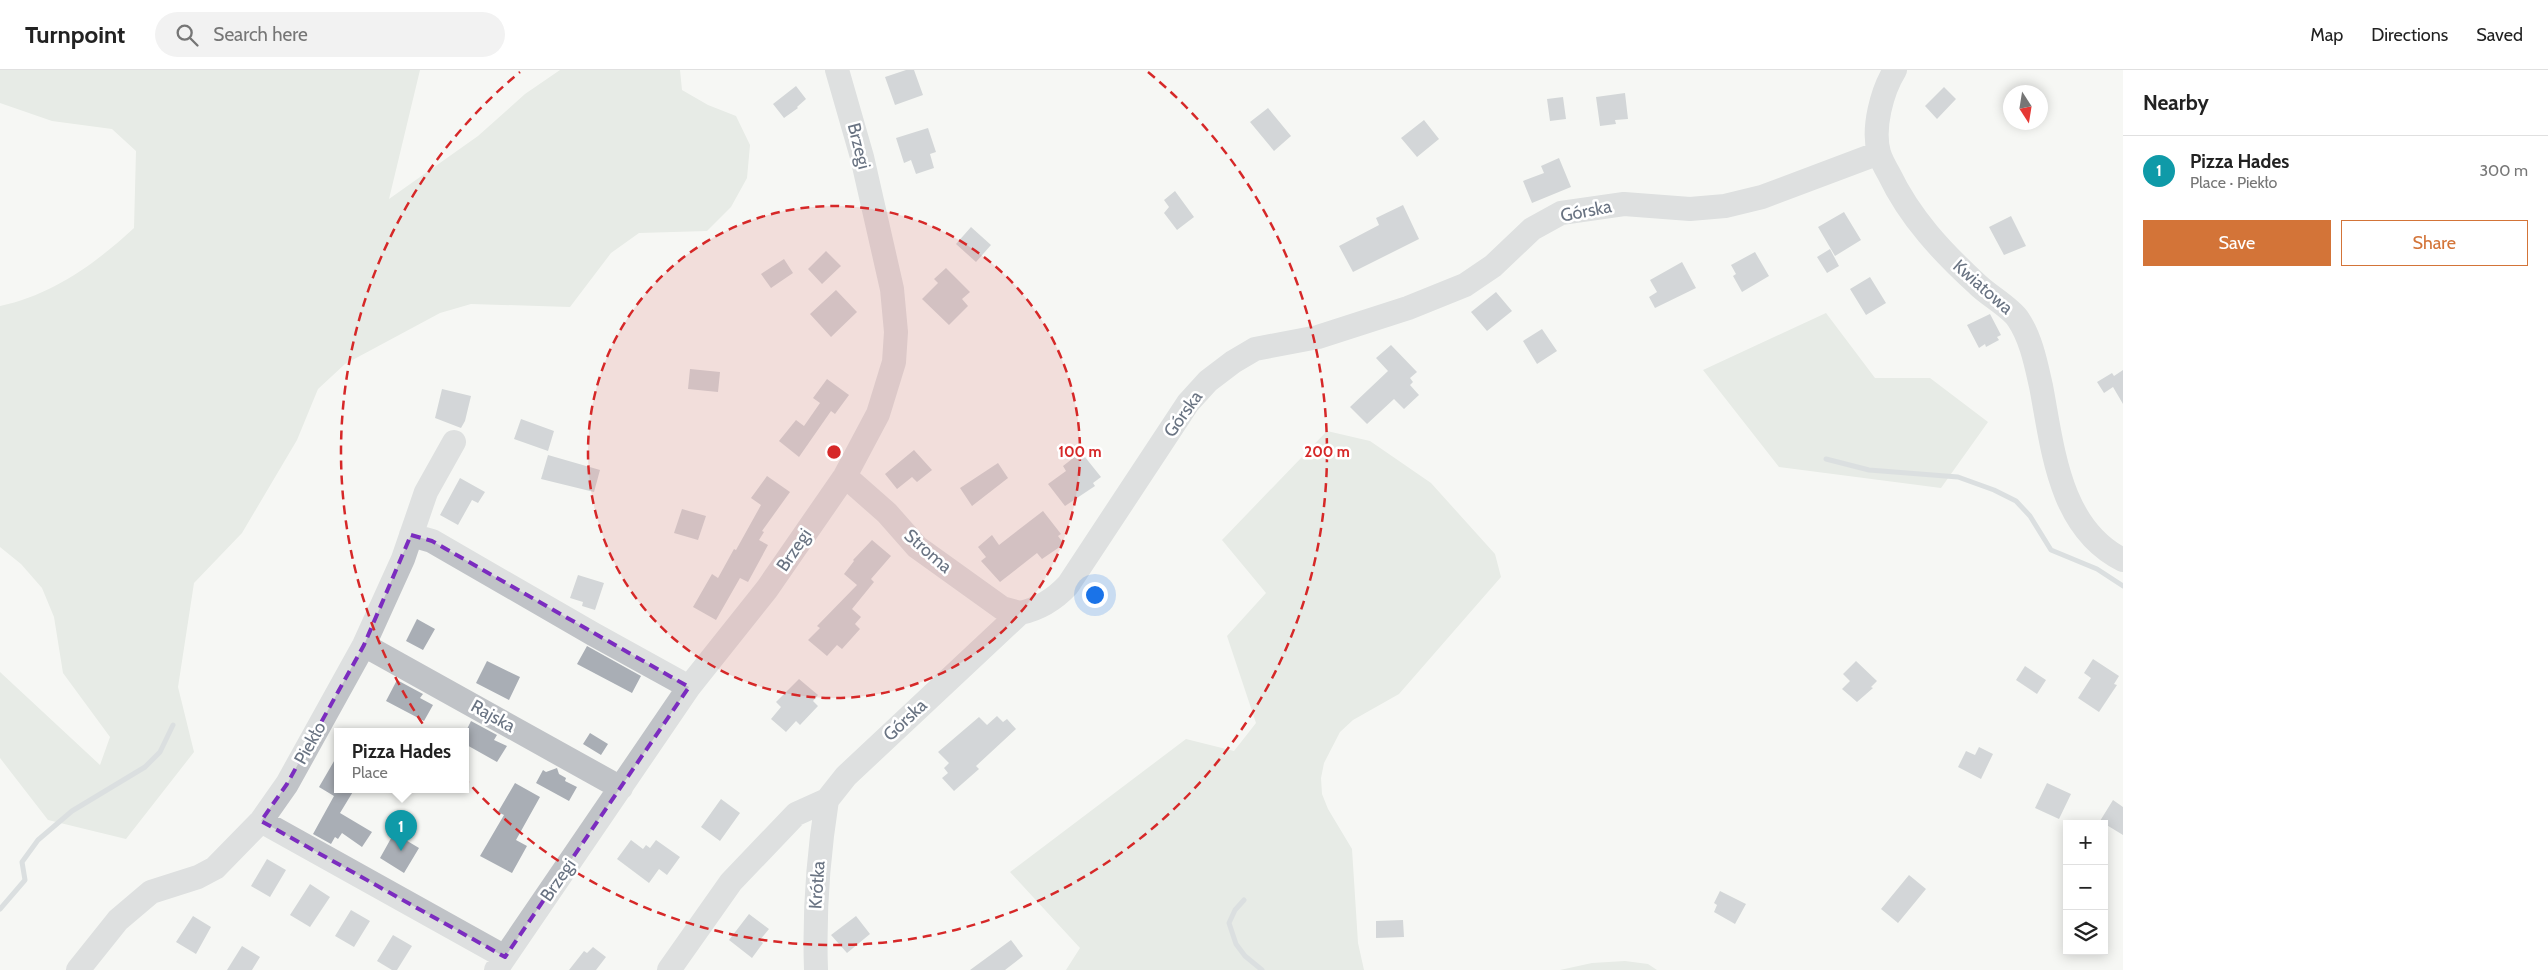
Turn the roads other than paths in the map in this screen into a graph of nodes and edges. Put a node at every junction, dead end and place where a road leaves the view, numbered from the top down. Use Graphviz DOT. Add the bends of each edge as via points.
graph roads {
  1 [pos="837,70"];
  2 [pos="1896,70"];
  3 [pos="1878,153"];
  4 [pos="454,442"];
  5 [pos="845,476"];
  6 [pos="411,535"];
  7 [pos="2123,560"];
  8 [pos="1020,613"];
  9 [pos="364,645"];
  10 [pos="689,687"];
  11 [pos="621,788"];
  12 [pos="826,800"];
  13 [pos="261,821"];
  14 [pos="500,964"];
  15 [pos="78,970"];
  16 [pos="669,970"];
  17 [pos="816,970"];
  1 -- 5 [label="street, Brzegi" via="864,166 892,289 896,332 894,362 878,414"];
  2 -- 3 [label="street, Kwiatowa" via="1887,82 1878,116"];
  3 -- 7 [label="street, Kwiatowa" via="1896,189 1921,227 1990,296 2018,317 2035,359 2064,494 2090,534"];
  3 -- 8 [label="street, Górska" via="1762,197 1725,206 1690,209 1624,204 1561,213 1532,229 1493,266 1465,285 1318,337 1255,349 1208,381 1188,403 1068,585 1057,597 1032,611"];
  4 -- 6 [label="street, Piekło" via="426,492"];
  5 -- 8 [label="street, Stroma" via="887,513 917,547 1002,608"];
  5 -- 10 [label="street, Brzegi" via="767,589"];
  6 -- 9 [label="street, Piekło"];
  6 -- 10 [label="street" via="432,540"];
  8 -- 12 [label="street, Górska" via="846,776"];
  9 -- 11 [label="street, Rajska"];
  9 -- 13 [label="street, Piekło" via="288,784"];
  10 -- 11 [label="street, Brzegi"];
  11 -- 14 [label="street, Brzegi"];
  12 -- 16 [label="street, Górska" via="796,814 731,882"];
  12 -- 17 [label="street, Krótka" via="817,879"];
  13 -- 14 [label="street"];
  13 -- 15 [label="street, Piekło" via="215,868 151,892 118,920"];
}
